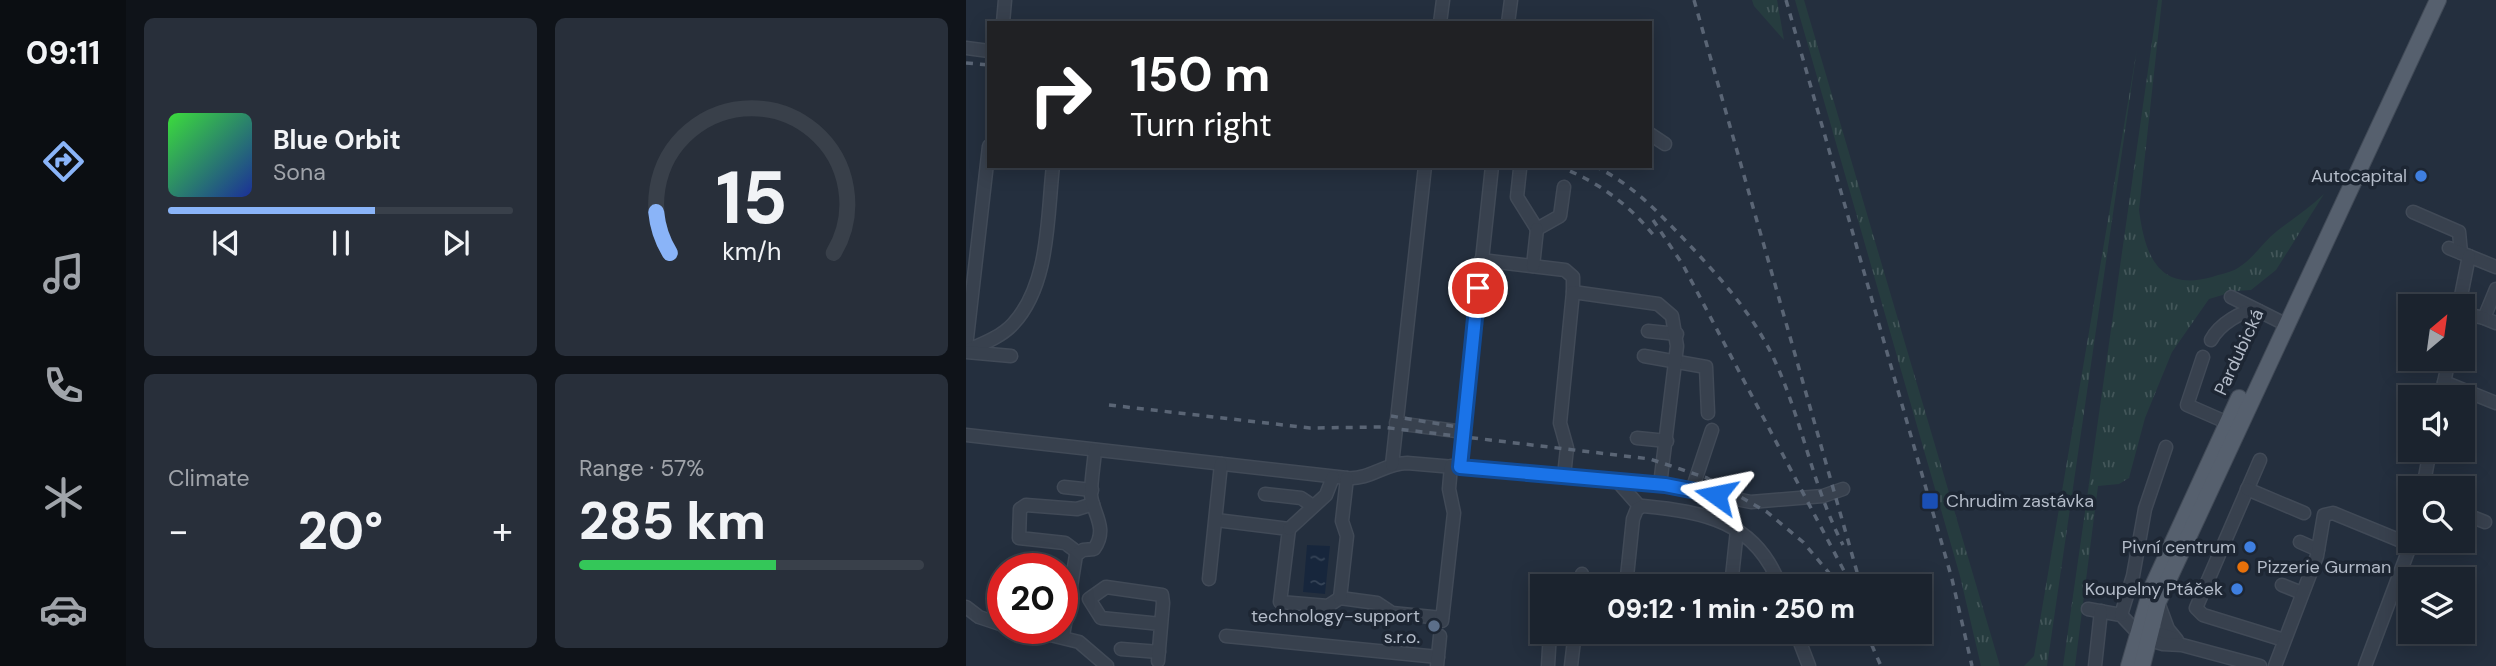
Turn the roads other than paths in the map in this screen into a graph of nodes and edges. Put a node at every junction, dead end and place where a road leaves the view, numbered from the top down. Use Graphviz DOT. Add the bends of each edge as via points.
graph roads {
  1 [pos="1005,0"];
  2 [pos="1443,0"];
  3 [pos="1511,0"];
  4 [pos="2438,0"];
  5 [pos="1003,21"];
  6 [pos="1440,21"];
  7 [pos="1508,21"];
  8 [pos="966,48"];
  9 [pos="987,51"];
  10 [pos="2406,65"];
  11 [pos="1652,135"];
  12 [pos="1665,144"];
  13 [pos="987,164"];
  14 [pos="1053,168"];
  15 [pos="1425,168"];
  16 [pos="1492,168"];
  17 [pos="1520,169"];
  18 [pos="1564,187"];
  19 [pos="2413,212"];
  20 [pos="1537,229"];
  21 [pos="2459,253"];
  22 [pos="1481,260"];
  23 [pos="1533,266"];
  24 [pos="2495,266"];
  25 [pos="2496,289"];
  26 [pos="1573,292"];
  27 [pos="2459,294"];
  28 [pos="2231,297"];
  29 [pos="2259,311"];
  30 [pos="2490,321"];
  31 [pos="2280,322"];
  32 [pos="1648,331"];
  33 [pos="1677,334"];
  34 [pos="2211,340"];
  35 [pos="966,350"];
  36 [pos="1011,356"];
  37 [pos="1644,356"];
  38 [pos="2203,357"];
  39 [pos="1675,360"];
  40 [pos="2446,371"];
  41 [pos="2444,382"];
  42 [pos="2443,385"];
  43 [pos="2496,403"];
  44 [pos="1707,413"];
  45 [pos="1396,423"];
  46 [pos="2232,426"];
  47 [pos="1712,430"];
  48 [pos="1464,432"];
  49 [pos="966,435"];
  50 [pos="1637,438"];
  51 [pos="1667,441"];
  52 [pos="2166,447"];
  53 [pos="1095,450"];
  54 [pos="2260,460"];
  55 [pos="1221,464"];
  56 [pos="1392,465"];
  57 [pos="1455,466"];
  58 [pos="1564,476"];
  59 [pos="1333,477"];
  60 [pos="1347,478"];
  61 [pos="1619,483"];
  62 [pos="1660,485"];
  63 [pos="1064,487"];
  64 [pos="1092,489"];
  65 [pos="1843,489"];
  66 [pos="2247,489"];
  67 [pos="1692,490"];
  68 [pos="1265,494"];
  69 [pos="1093,504"];
  70 [pos="1313,506"];
  71 [pos="1640,507"];
  72 [pos="2304,513"];
  73 [pos="2475,518"];
  74 [pos="1216,520"];
  75 [pos="2485,522"];
  76 [pos="1289,528"];
  77 [pos="1737,530"];
  78 [pos="2398,538"];
  79 [pos="2300,542"];
  80 [pos="2318,550"];
  81 [pos="1077,552"];
  82 [pos="2408,553"];
  83 [pos="1627,574"];
  84 [pos="1732,574"];
  85 [pos="1774,574"];
  86 [pos="1209,579"];
  87 [pos="2282,585"];
  88 [pos="2302,593"];
  89 [pos="1078,598"];
  90 [pos="1339,598"];
  91 [pos="1088,599"];
  92 [pos="2158,602"];
  93 [pos="966,607"];
  94 [pos="2121,615"];
  95 [pos="987,620"];
  96 [pos="1161,624"];
  97 [pos="2143,634"];
  98 [pos="1226,636"];
  99 [pos="1440,636"];
  100 [pos="2284,640"];
  101 [pos="1078,643"];
  102 [pos="2175,643"];
  103 [pos="1549,644"];
  104 [pos="1574,644"];
  105 [pos="1801,644"];
  106 [pos="1121,649"];
  107 [pos="1437,661"];
  108 [pos="1107,666"];
  109 [pos="1548,666"];
  110 [pos="1571,666"];
  111 [pos="1809,666"];
  112 [pos="2095,666"];
  113 [pos="2138,666"];
  114 [pos="2260,666"];
  115 [pos="2275,666"];
  116 [pos="2365,666"];
  1 -- 5 [label="street"];
  2 -- 6 [label="street"];
  3 -- 7 [label="street"];
  4 -- 10 [label="main road"];
  8 -- 9 [label="street"];
  10 -- 31 [label="main road, Pardubická"];
  10 -- 31 [label="main road, Pardubická"];
  11 -- 12 [label="street"];
  13 -- 35 [label="street"];
  14 -- 35 [label="street" via="1036,282 1014,324"];
  15 -- 45 [label="street"];
  16 -- 22 [label="street"];
  17 -- 20 [label="street" via="1517,197"];
  18 -- 20 [label="street" via="1560,216"];
  19 -- 21 [label="street" via="2457,230 2462,237"];
  20 -- 23 [label="street"];
  21 -- 24 [label="street"];
  21 -- 27 [label="street"];
  22 -- 23 [label="street"];
  22 -- 48 [label="street"];
  23 -- 26 [label="street" via="1568,271 1574,279"];
  25 -- 30 [label="street"];
  26 -- 33 [label="street" via="1658,304 1672,316"];
  26 -- 58 [label="street" via="1560,424 1567,448"];
  28 -- 29 [label="street"];
  29 -- 31 [label="street"];
  29 -- 34 [label="street" via="2244,313 2219,327"];
  31 -- 46 [label="main road, Pardubická"];
  32 -- 33 [label="street"];
  33 -- 39 [label="street"];
  35 -- 36 [label="street"];
  37 -- 39 [label="street"];
  38 -- 46 [label="street" via="2187,405"];
  39 -- 44 [label="street" via="1706,367"];
  39 -- 51 [label="street"];
  40 -- 41 [label="street"];
  41 -- 42 [label="street"];
  41 -- 43 [label="street"];
  45 -- 48 [label="street"];
  45 -- 56 [label="street"];
  46 -- 92 [label="main road, Pardubická"];
  46 -- 97 [label="main road, Pardubická" via="2164,560"];
  47 -- 67 [label="street"];
  48 -- 57 [label="street"];
  49 -- 53 [label="street"];
  50 -- 51 [label="street"];
  51 -- 62 [label="street"];
  52 -- 94 [label="street" via="2145,509"];
  53 -- 55 [label="street"];
  53 -- 64 [label="street"];
  54 -- 66 [label="street"];
  55 -- 59 [label="street"];
  55 -- 74 [label="street"];
  56 -- 57 [label="street"];
  56 -- 60 [label="street" via="1366,478"];
  57 -- 58 [label="street"];
  57 -- 90 [label="street" via="1449,489 1454,513 1442,619 1392,613 1377,603"];
  58 -- 61 [label="street"];
  59 -- 60 [label="street"];
  59 -- 70 [label="street" via="1328,492"];
  60 -- 90 [label="street" via="1342,521 1347,536"];
  61 -- 62 [label="street"];
  61 -- 71 [label="street"];
  62 -- 67 [label="street"];
  63 -- 64 [label="street"];
  64 -- 69 [label="street"];
  65 -- 67 [label="street" via="1823,496 1751,502"];
  66 -- 72 [label="street"];
  66 -- 100 [label="street" via="2196,608 2203,615"];
  68 -- 70 [label="street" via="1301,498"];
  69 -- 81 [label="street" via="1100,520 1097,547"];
  69 -- 81 [label="street" via="1080,509 1026,505 1020,509 1019,538 1067,543"];
  70 -- 76 [label="street"];
  71 -- 77 [label="street" via="1718,518"];
  71 -- 83 [label="street" via="1633,519"];
  73 -- 75 [label="street"];
  74 -- 76 [label="street"];
  74 -- 86 [label="street"];
  76 -- 90 [label="street" via="1280,602 1328,606"];
  77 -- 84 [label="street"];
  77 -- 85 [label="street" via="1767,559"];
  78 -- 80 [label="street" via="2330,512 2323,518"];
  79 -- 80 [label="street"];
  80 -- 88 [label="street"];
  82 -- 116 [label="street"];
  87 -- 88 [label="street"];
  88 -- 100 [label="street"];
  89 -- 91 [label="street"];
  91 -- 96 [label="street" via="1101,618"];
  91 -- 96 [label="street" via="1106,587 1157,592 1163,597"];
  92 -- 97 [label="main road, Pardubická"];
  92 -- 102 [label="street"];
  93 -- 95 [label="street"];
  94 -- 97 [label="street"];
  94 -- 112 [label="street" via="2095,610"];
  96 -- 106 [label="street" via="1158,657"];
  97 -- 102 [label="street" via="2157,633"];
  97 -- 113 [label="main road, Pardubická"];
  98 -- 107 [label="street"];
  99 -- 107 [label="street"];
  100 -- 115 [label="street"];
  101 -- 108 [label="street"];
  102 -- 113 [label="street"];
  102 -- 114 [label="street"];
  103 -- 109 [label="street"];
  104 -- 110 [label="street"];
  105 -- 111 [label="street"];
}
